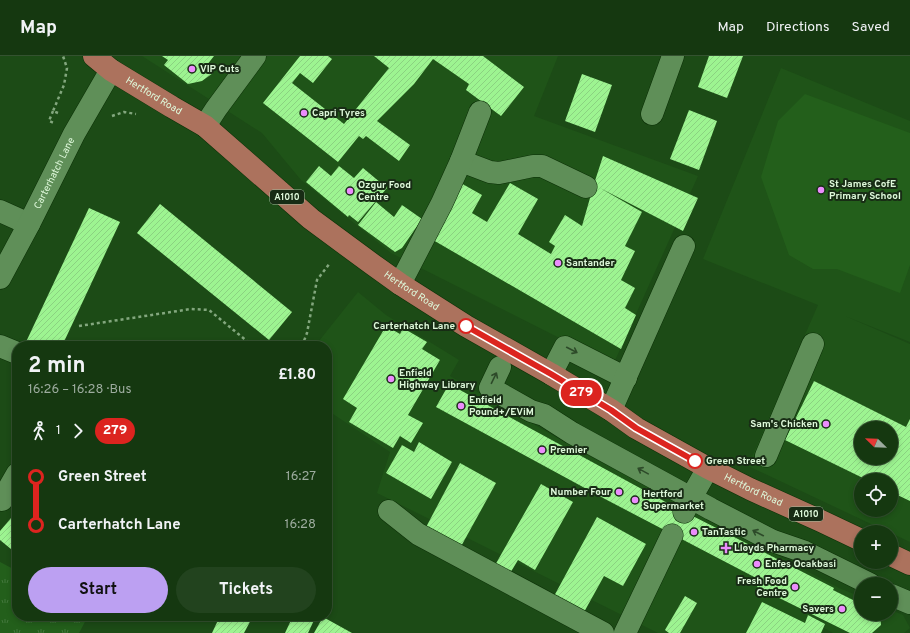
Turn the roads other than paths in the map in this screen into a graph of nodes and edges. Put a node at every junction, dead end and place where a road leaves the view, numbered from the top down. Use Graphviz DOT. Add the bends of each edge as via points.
graph roads {
  1 [pos="94,56"];
  2 [pos="255,56"];
  3 [pos="673,56"];
  4 [pos="111,70"];
  5 [pos="480,112"];
  6 [pos="652,114"];
  7 [pos="205,126"];
  8 [pos="461,161"];
  9 [pos="586,187"];
  10 [pos="0,211"];
  11 [pos="30,224"];
  12 [pos="684,246"];
  13 [pos="0,278"];
  14 [pos="400,284"];
  15 [pos="813,344"];
  16 [pos="0,346"];
  17 [pos="12,351"];
  18 [pos="500,367"];
  19 [pos="551,374"];
  20 [pos="626,378"];
  21 [pos="611,410"];
  22 [pos="766,456"];
  23 [pos="708,468"];
  24 [pos="12,483"];
  25 [pos="2,500"];
  26 [pos="688,505"];
  27 [pos="389,511"];
  28 [pos="672,535"];
  29 [pos="854,537"];
  30 [pos="898,558"];
  31 [pos="910,564"];
  32 [pos="856,577"];
  33 [pos="898,597"];
  34 [pos="910,603"];
  35 [pos="603,633"];
  36 [pos="625,633"];
  1 -- 4 [label="main road, Hertford Road / A1010"];
  2 -- 7 [label="street"];
  3 -- 6 [label="street"];
  4 -- 7 [label="main road, Hertford Road / A1010"];
  4 -- 11 [label="street, Carterhatch Lane" via="74,134"];
  5 -- 8 [label="street"];
  7 -- 14 [label="main road, Hertford Road / A1010" via="311,219"];
  8 -- 9 [label="street" via="499,174 542,166"];
  8 -- 14 [label="street"];
  10 -- 11 [label="street"];
  11 -- 13 [label="street, Carterhatch Lane"];
  12 -- 20 [label="street"];
  14 -- 19 [label="main road, Hertford Road / A1010" via="466,326"];
  15 -- 22 [label="street"];
  16 -- 17 [label="street"];
  26 -- 18 [label="street, one-way" via="544,414 531,411 490,388"];
  19 -- 20 [label="street, one-way" via="565,346"];
  19 -- 21 [label="main road, Hertford Road / A1010"];
  20 -- 21 [label="street"];
  21 -- 23 [label="main road, Hertford Road / A1010" via="636,428"];
  23 -- 26 [label="street"];
  23 -- 29 [label="main road, Hertford Road / A1010"];
  24 -- 25 [label="street"];
  32 -- 26 [label="street, one-way" via="805,552 773,541 711,510"];
  27 -- 35 [label="street" via="418,534"];
  28 -- 36 [label="street"];
  30 -- 31 [label="main road"];
  33 -- 34 [label="street"];
}
